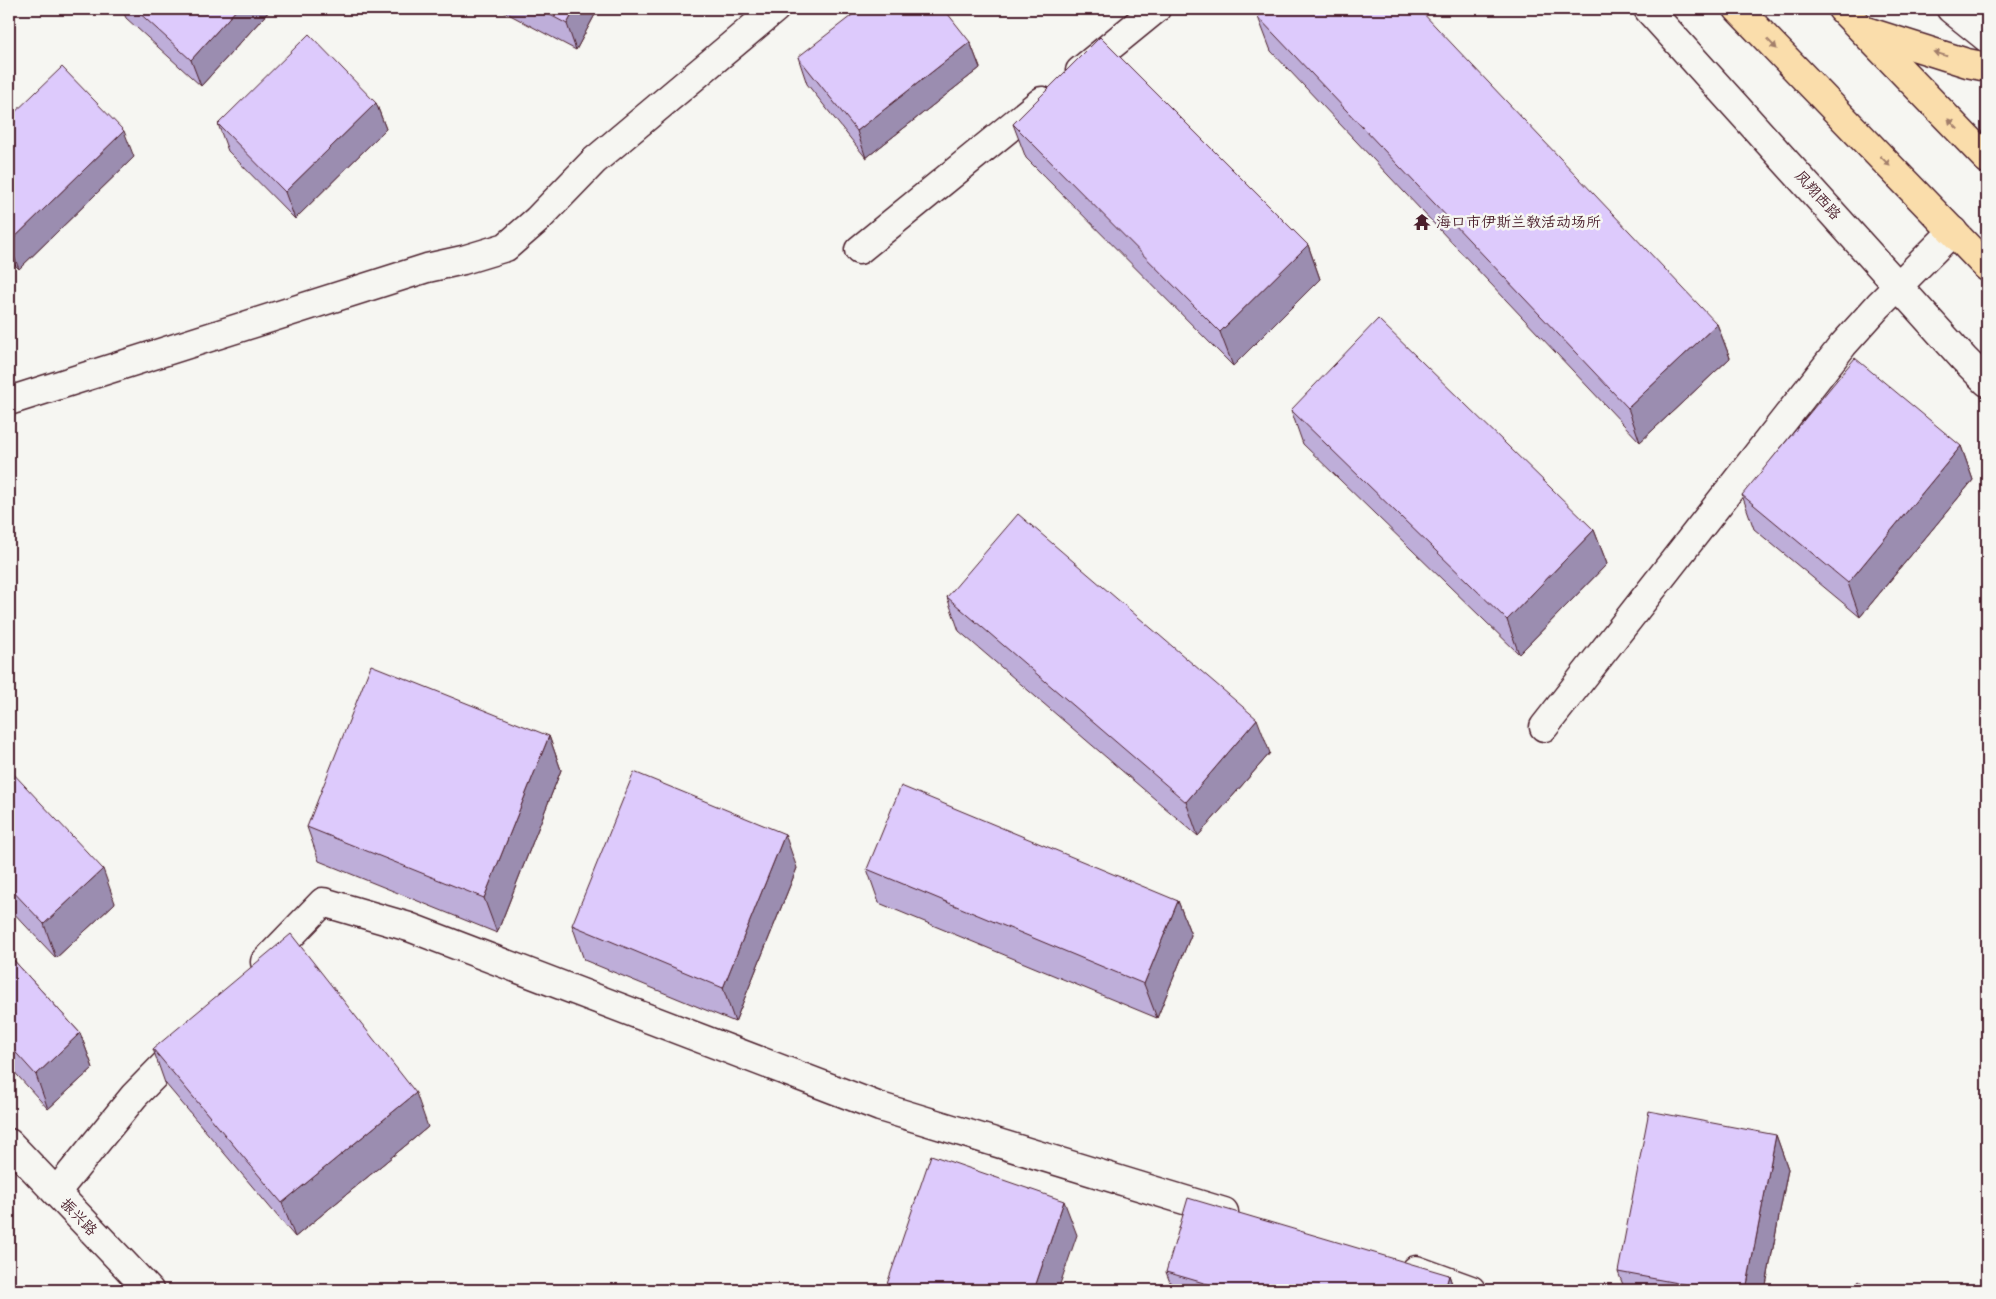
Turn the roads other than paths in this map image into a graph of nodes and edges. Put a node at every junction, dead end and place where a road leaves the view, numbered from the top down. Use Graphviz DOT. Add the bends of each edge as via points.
graph roads {
  1 [pos="775,9"];
  2 [pos="1156,9"];
  3 [pos="1648,9"];
  4 [pos="1738,9"];
  5 [pos="1842,9"];
  6 [pos="1951,9"];
  7 [pos="1863,30"];
  8 [pos="1987,38"];
  9 [pos="1987,67"];
  10 [pos="1987,159"];
  11 [pos="1953,231"];
  12 [pos="859,250"];
  13 [pos="1987,267"];
  14 [pos="1898,285"];
  15 [pos="1987,382"];
  16 [pos="9,401"];
  17 [pos="1544,727"];
  18 [pos="249,978"];
  19 [pos="202,1027"];
  20 [pos="9,1143"];
  21 [pos="56,1192"];
  22 [pos="1251,1220"];
  23 [pos="1393,1263"];
  24 [pos="149,1290"];
  25 [pos="1470,1290"];
  1 -- 16 [label="street" via="594,161 506,247 427,268"];
  2 -- 12 [label="street"];
  3 -- 14 [label="street, 凤翔西路"];
  4 -- 11 [label="main road, one-way"];
  5 -- 7 [label="main road"];
  6 -- 8 [label="street"];
  9 -- 7 [label="main road, one-way"];
  10 -- 7 [label="main road, one-way"];
  11 -- 13 [label="main road"];
  11 -- 14 [label="street"];
  14 -- 15 [label="street, 凤翔西路"];
  14 -- 17 [label="street" via="1843,345"];
  18 -- 22 [label="street" via="323,902 409,927 880,1107"];
  19 -- 21 [label="street" via="134,1096"];
  20 -- 21 [label="street, 振兴路"];
  21 -- 24 [label="street, 振兴路"];
  23 -- 25 [label="street"];
}
